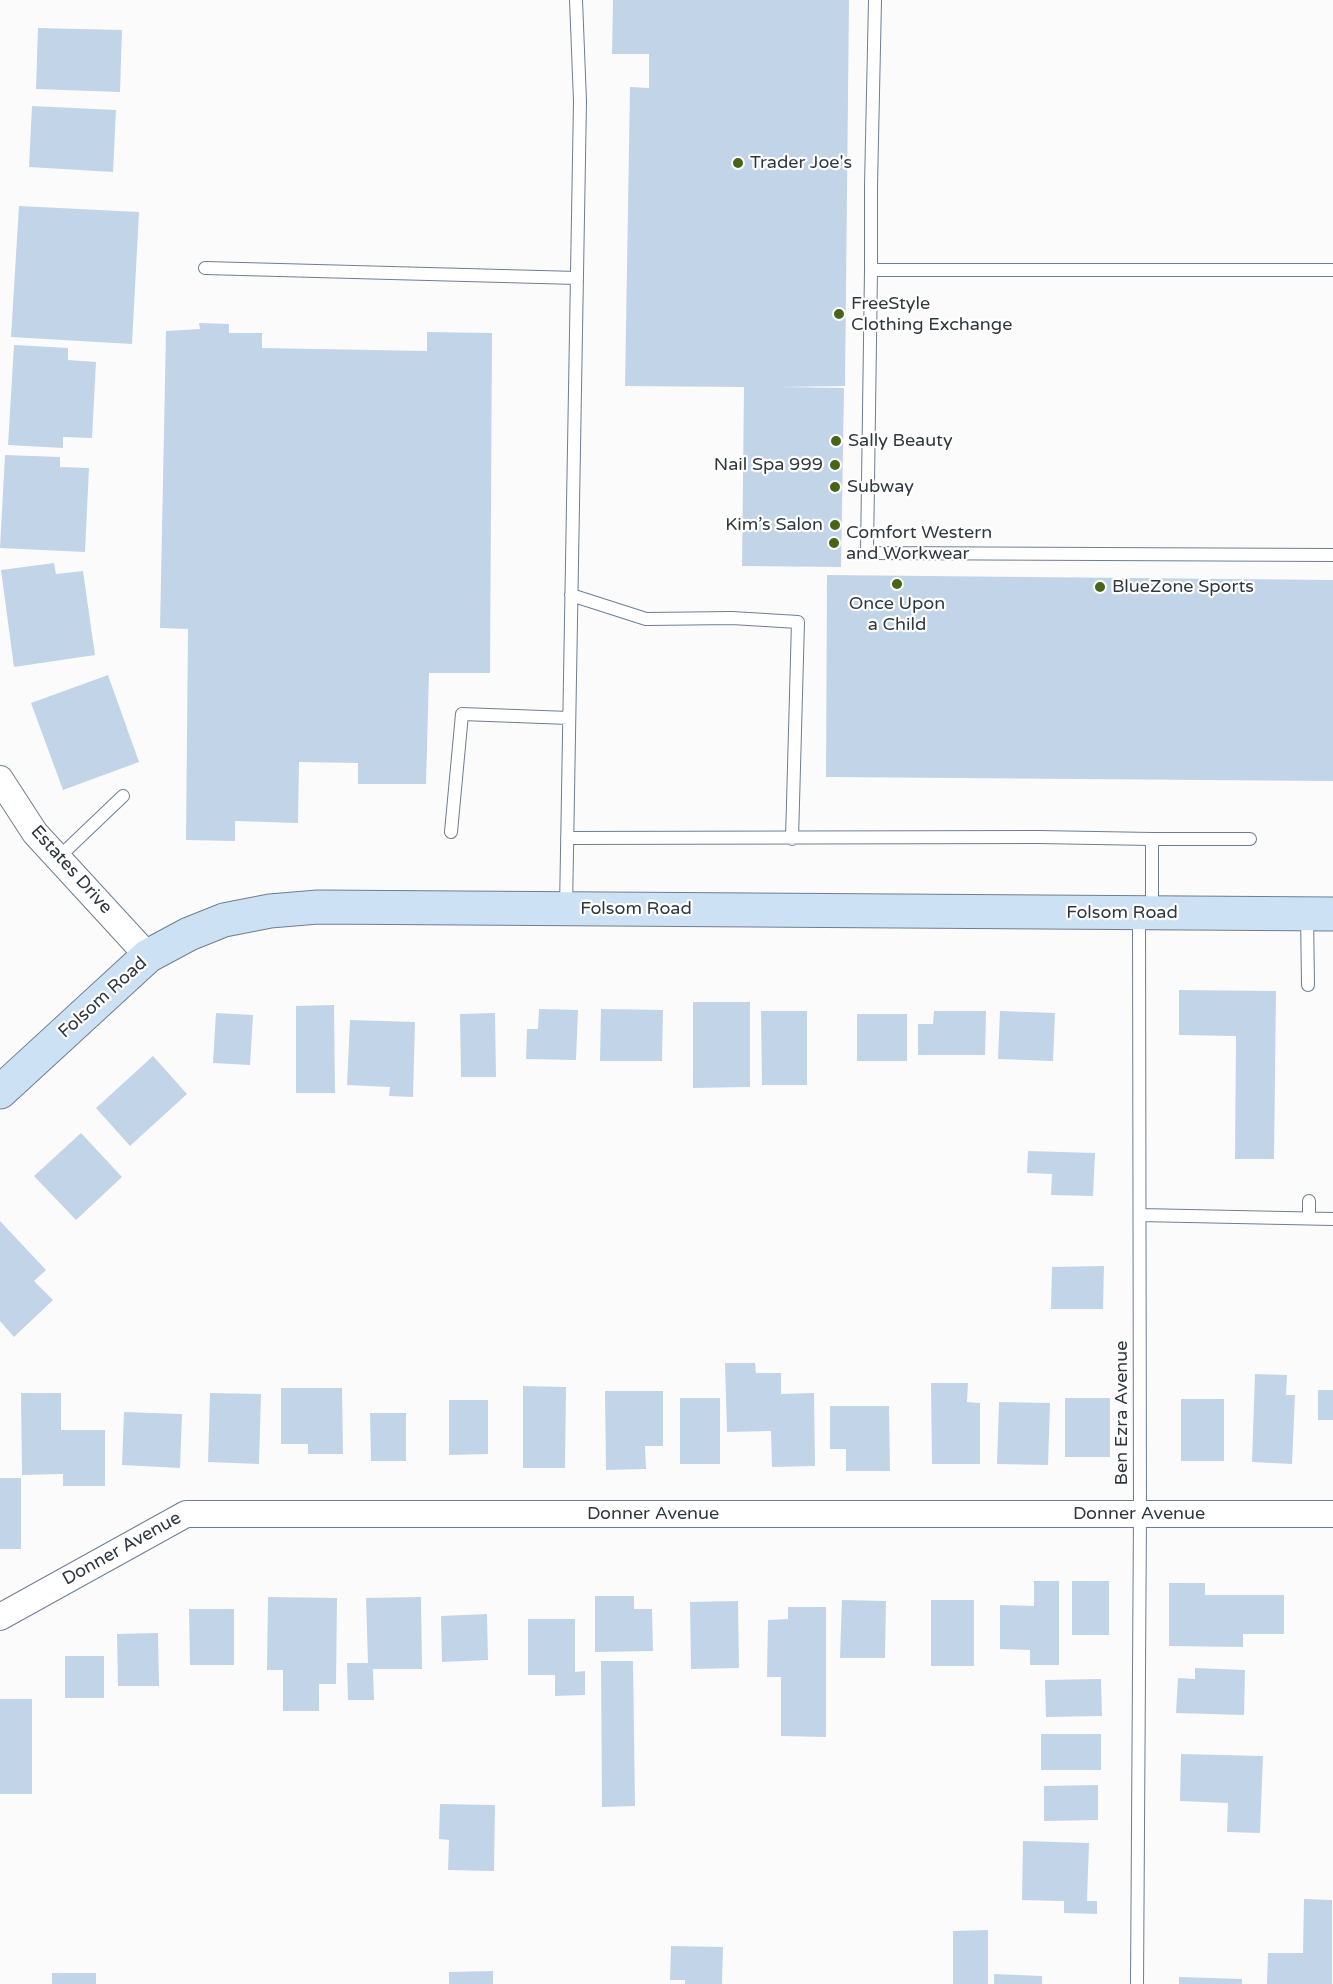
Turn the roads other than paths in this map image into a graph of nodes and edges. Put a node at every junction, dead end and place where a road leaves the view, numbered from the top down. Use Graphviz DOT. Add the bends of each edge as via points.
graph roads {
  1 [pos="576,0"];
  2 [pos="875,0"];
  3 [pos="205,268"];
  4 [pos="871,270"];
  5 [pos="1333,270"];
  6 [pos="577,278"];
  7 [pos="1333,555"];
  8 [pos="572,595"];
  9 [pos="569,718"];
  10 [pos="0,779"];
  11 [pos="123,796"];
  12 [pos="451,832"];
  13 [pos="567,838"];
  14 [pos="792,839"];
  15 [pos="1152,839"];
  16 [pos="1250,839"];
  17 [pos="58,858"];
  18 [pos="566,909"];
  19 [pos="1146,913"];
  20 [pos="1320,914"];
  21 [pos="148,956"];
  22 [pos="1308,985"];
  23 [pos="0,1092"];
  24 [pos="1309,1202"];
  25 [pos="1140,1215"];
  26 [pos="1309,1218"];
  27 [pos="1333,1219"];
  28 [pos="1140,1514"];
  29 [pos="1333,1514"];
  30 [pos="0,1617"];
  31 [pos="1137,1984"];
  1 -- 6 [label="lane" via="580,101"];
  2 -- 4 [label="lane"];
  3 -- 6 [label="lane"];
  4 -- 5 [label="lane"];
  4 -- 7 [label="lane" via="867,553"];
  6 -- 8 [label="lane"];
  8 -- 9 [label="lane"];
  8 -- 14 [label="lane" via="646,619 798,622"];
  9 -- 12 [label="lane" via="462,714"];
  9 -- 13 [label="lane"];
  10 -- 17 [label="street, Estates Drive"];
  11 -- 17 [label="lane"];
  13 -- 14 [label="lane"];
  13 -- 18 [label="lane"];
  14 -- 15 [label="lane"];
  15 -- 16 [label="lane"];
  15 -- 19 [label="lane, Ben Ezra Avenue"];
  17 -- 21 [label="street, Estates Drive"];
  18 -- 19 [label="street, Folsom Road"];
  18 -- 21 [label="street, Folsom Road" via="318,907 270,911 224,920"];
  19 -- 20 [label="street, Folsom Road"];
  19 -- 25 [label="lane, Ben Ezra Avenue"];
  20 -- 22 [label="lane"];
  21 -- 23 [label="street, Folsom Road"];
  24 -- 26 [label="lane"];
  25 -- 26 [label="lane"];
  25 -- 28 [label="lane, Ben Ezra Avenue"];
  26 -- 27 [label="lane"];
  28 -- 29 [label="street, Donner Avenue"];
  28 -- 30 [label="street, Donner Avenue" via="186,1514"];
  28 -- 31 [label="lane, Ben Ezra Avenue"];
}
